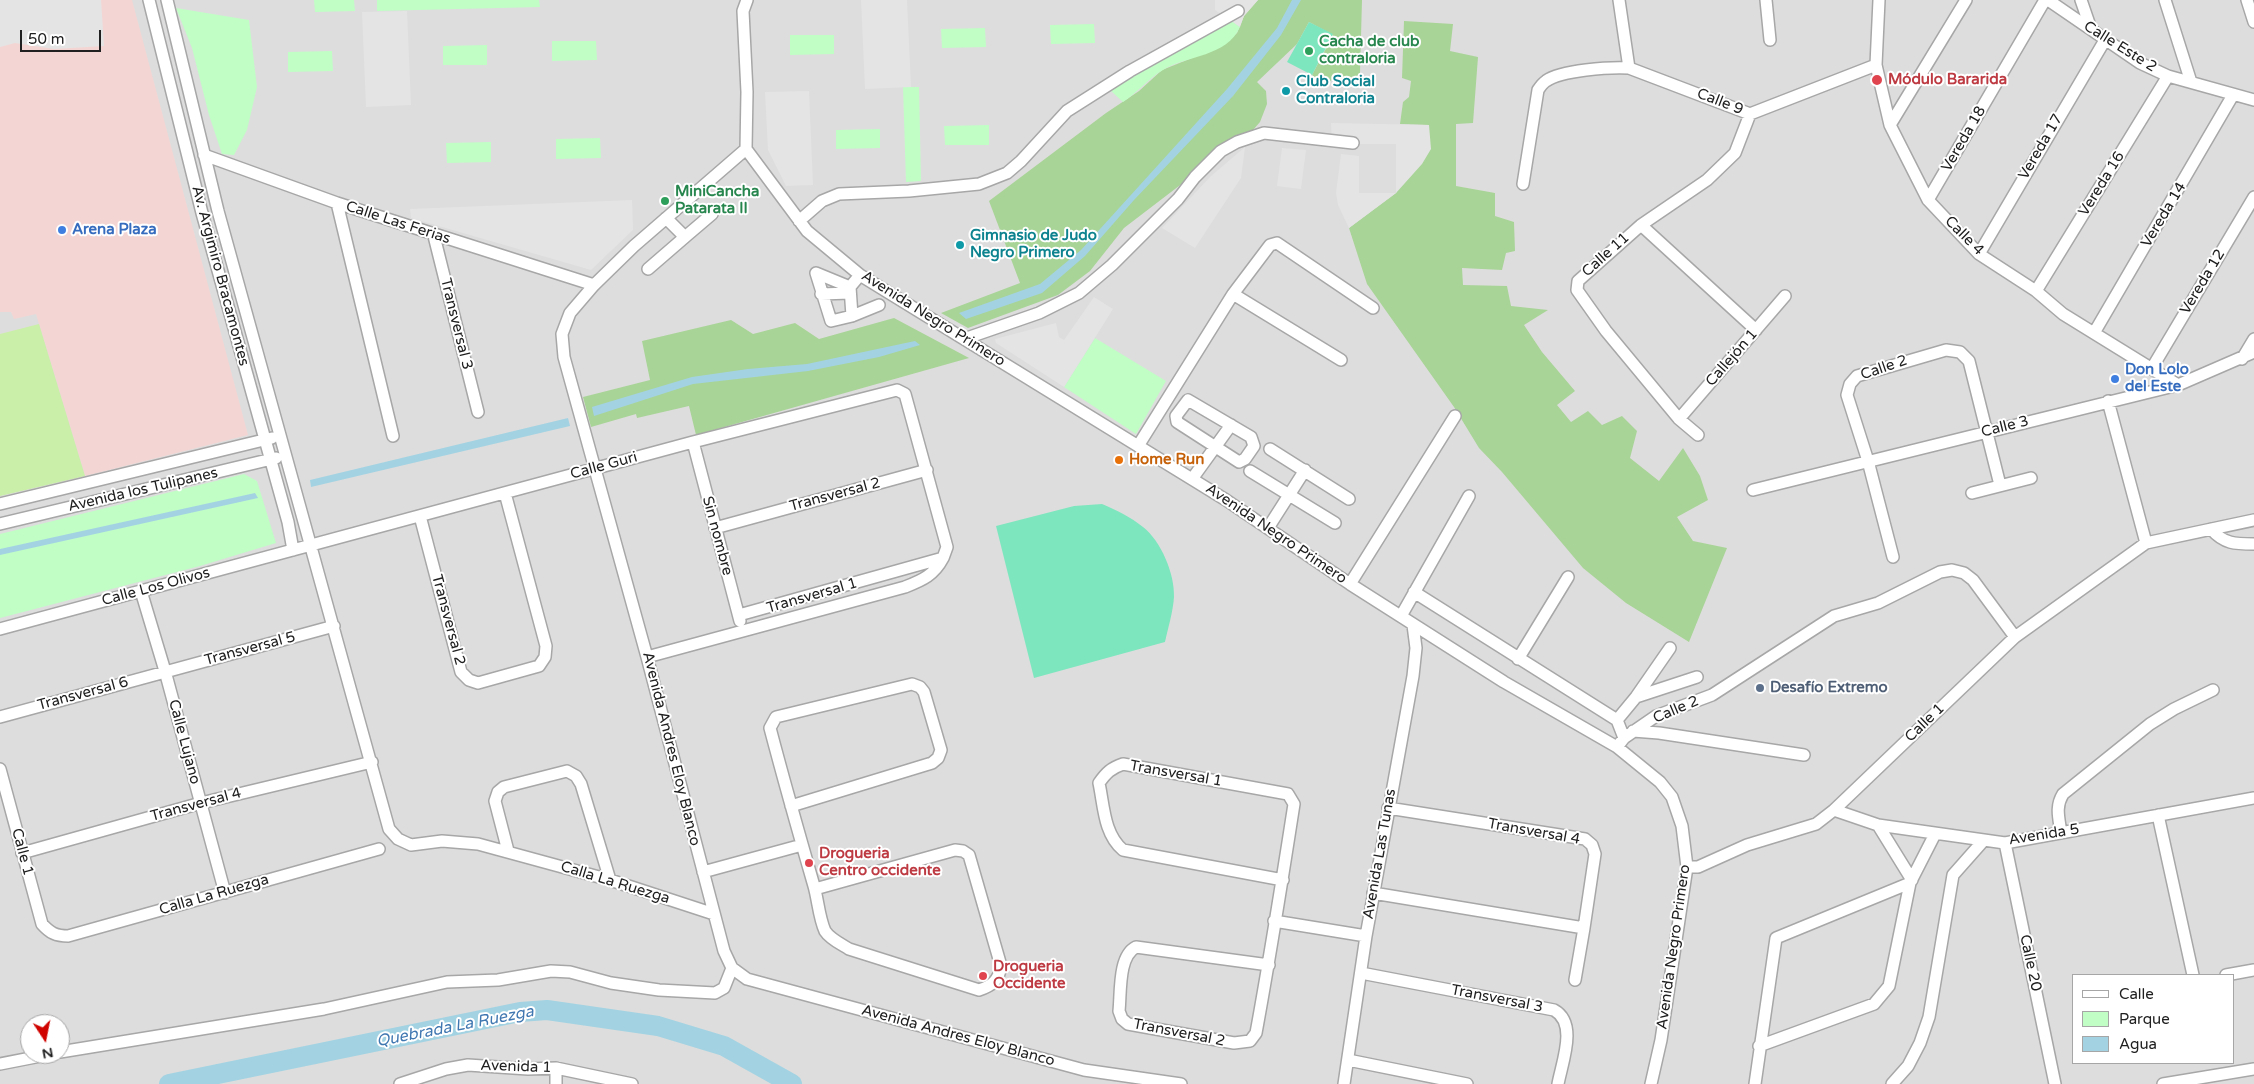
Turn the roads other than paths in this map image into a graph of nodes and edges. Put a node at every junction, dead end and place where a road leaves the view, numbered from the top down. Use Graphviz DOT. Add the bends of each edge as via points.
graph roads {
  1 [pos="149,0"];
  2 [pos="167,0"];
  3 [pos="738,0"];
  4 [pos="1619,0"];
  5 [pos="1766,0"];
  6 [pos="1879,0"];
  7 [pos="1966,0"];
  8 [pos="2046,0"];
  9 [pos="2081,0"];
  10 [pos="2165,0"];
  11 [pos="2247,0"];
  12 [pos="745,6"];
  13 [pos="1238,11"];
  14 [pos="2254,22"];
  15 [pos="2091,29"];
  16 [pos="1770,40"];
  17 [pos="2105,40"];
  18 [pos="1876,65"];
  19 [pos="1629,68"];
  20 [pos="2168,76"];
  21 [pos="2191,82"];
  22 [pos="2234,96"];
  23 [pos="2254,100"];
  24 [pos="1750,114"];
  25 [pos="1890,125"];
  26 [pos="1352,142"];
  27 [pos="746,149"];
  28 [pos="204,155"];
  29 [pos="1523,184"];
  30 [pos="2254,197"];
  31 [pos="1928,200"];
  32 [pos="337,203"];
  33 [pos="712,214"];
  34 [pos="666,218"];
  35 [pos="799,221"];
  36 [pos="1641,225"];
  37 [pos="434,236"];
  38 [pos="685,237"];
  39 [pos="1979,254"];
  40 [pos="648,269"];
  41 [pos="860,276"];
  42 [pos="594,285"];
  43 [pos="850,290"];
  44 [pos="2036,291"];
  45 [pos="821,294"];
  46 [pos="1233,294"];
  47 [pos="1785,296"];
  48 [pos="879,305"];
  49 [pos="1373,308"];
  50 [pos="852,316"];
  51 [pos="1756,330"];
  52 [pos="2094,333"];
  53 [pos="964,339"];
  54 [pos="2254,339"];
  55 [pos="2254,352"];
  56 [pos="2242,359"];
  57 [pos="1341,360"];
  58 [pos="2152,368"];
  59 [pos="2178,385"];
  60 [pos="2108,401"];
  61 [pos="478,412"];
  62 [pos="1455,416"];
  63 [pos="1679,419"];
  64 [pos="1231,425"];
  65 [pos="1987,432"];
  66 [pos="1698,435"];
  67 [pos="281,436"];
  68 [pos="393,436"];
  69 [pos="265,440"];
  70 [pos="693,442"];
  71 [pos="1138,446"];
  72 [pos="1215,447"];
  73 [pos="1270,449"];
  74 [pos="286,456"];
  75 [pos="270,459"];
  76 [pos="1868,461"];
  77 [pos="595,469"];
  78 [pos="927,470"];
  79 [pos="1305,470"];
  80 [pos="1250,471"];
  81 [pos="2031,478"];
  82 [pos="1192,479"];
  83 [pos="2000,485"];
  84 [pos="1753,490"];
  85 [pos="504,493"];
  86 [pos="1972,493"];
  87 [pos="1289,495"];
  88 [pos="1469,496"];
  89 [pos="1350,499"];
  90 [pos="0,504"];
  91 [pos="420,516"];
  92 [pos="2254,520"];
  93 [pos="1335,522"];
  94 [pos="0,524"];
  95 [pos="715,528"];
  96 [pos="1268,528"];
  97 [pos="2211,529"];
  98 [pos="2146,543"];
  99 [pos="2254,544"];
  100 [pos="311,545"];
  101 [pos="293,550"];
  102 [pos="1893,557"];
  103 [pos="943,558"];
  104 [pos="1568,578"];
  105 [pos="1350,584"];
  106 [pos="141,591"];
  107 [pos="1414,592"];
  108 [pos="739,615"];
  109 [pos="1401,616"];
  110 [pos="1412,625"];
  111 [pos="334,626"];
  112 [pos="0,629"];
  113 [pos="742,630"];
  114 [pos="2015,637"];
  115 [pos="1670,648"];
  116 [pos="647,657"];
  117 [pos="1518,659"];
  118 [pos="165,671"];
  119 [pos="1697,677"];
  120 [pos="2213,690"];
  121 [pos="1636,697"];
  122 [pos="0,717"];
  123 [pos="1617,720"];
  124 [pos="1625,739"];
  125 [pos="1804,756"];
  126 [pos="372,762"];
  127 [pos="0,769"];
  128 [pos="2254,798"];
  129 [pos="201,803"];
  130 [pos="791,806"];
  131 [pos="1388,808"];
  132 [pos="1834,810"];
  133 [pos="2158,815"];
  134 [pos="1878,825"];
  135 [pos="2061,833"];
  136 [pos="1935,834"];
  137 [pos="1984,840"];
  138 [pos="2005,842"];
  139 [pos="802,846"];
  140 [pos="379,849"];
  141 [pos="508,851"];
  142 [pos="22,853"];
  143 [pos="1688,867"];
  144 [pos="703,872"];
  145 [pos="610,880"];
  146 [pos="1282,880"];
  147 [pos="1911,881"];
  148 [pos="815,889"];
  149 [pos="224,893"];
  150 [pos="1373,893"];
  151 [pos="714,914"];
  152 [pos="1274,921"];
  153 [pos="1584,928"];
  154 [pos="50,933"];
  155 [pos="1366,936"];
  156 [pos="1269,965"];
  157 [pos="732,968"];
  158 [pos="2254,970"];
  159 [pos="1361,973"];
  160 [pos="2193,974"];
  161 [pos="2232,974"];
  162 [pos="1576,980"];
  163 [pos="1759,1046"];
  164 [pos="70,1050"];
  165 [pos="20,1060"];
  166 [pos="1348,1060"];
  167 [pos="0,1064"];
  168 [pos="556,1068"];
  169 [pos="2254,1069"];
  170 [pos="400,1084"];
  171 [pos="556,1084"];
  172 [pos="632,1084"];
  173 [pos="1181,1084"];
  174 [pos="1344,1084"];
  175 [pos="1467,1084"];
  176 [pos="1558,1084"];
  177 [pos="1651,1084"];
  178 [pos="1755,1084"];
  179 [pos="1892,1084"];
  180 [pos="2055,1084"];
  181 [pos="2163,1084"];
  1 -- 69 [label="street, Av. Argimiro Bracamontes" via="202,213"];
  2 -- 28 [label="street"];
  3 -- 12 [label="street"];
  4 -- 19 [label="street"];
  5 -- 16 [label="street"];
  6 -- 18 [label="street, Calle 4"];
  7 -- 25 [label="street"];
  8 -- 15 [label="street, Calle Este 2"];
  8 -- 31 [label="street, Vereda 18"];
  9 -- 15 [label="street"];
  10 -- 21 [label="street"];
  11 -- 14 [label="street"];
  12 -- 27 [label="street"];
  13 -- 35 [label="street" via="1130,71 1067,111 1007,173 979,184 839,194 822,201"];
  15 -- 17 [label="street, Calle Este 2"];
  17 -- 20 [label="street, Calle Este 2" via="2140,63"];
  17 -- 39 [label="street, Vereda 17"];
  18 -- 24 [label="street, Calle 9"];
  18 -- 25 [label="street, Calle 4"];
  19 -- 24 [label="street, Calle 9"];
  19 -- 29 [label="street" via="1609,67 1559,75 1545,81 1538,90"];
  20 -- 21 [label="street, Calle Este 2"];
  20 -- 44 [label="street, Vereda 16"];
  21 -- 22 [label="street, Calle Este 2"];
  22 -- 23 [label="street, Calle Este 2"];
  22 -- 52 [label="street, Vereda 14"];
  24 -- 36 [label="street, Calle 11" via="1735,152 1714,173"];
  25 -- 31 [label="street, Calle 4"];
  26 -- 53 [label="street" via="1264,132 1237,142 1221,151 1178,199 1079,294 1039,313"];
  27 -- 34 [label="street, Avenida Andres Eloy Blanco"];
  27 -- 35 [label="street, Avenida Negro Primero"];
  28 -- 32 [label="street, Calle Las Ferias"];
  28 -- 67 [label="street"];
  30 -- 58 [label="street, Vereda 12"];
  31 -- 39 [label="street, Calle 4"];
  32 -- 37 [label="street, Calle Las Ferias"];
  32 -- 68 [label="street"];
  33 -- 38 [label="street"];
  34 -- 38 [label="street"];
  34 -- 42 [label="street, Avenida Andres Eloy Blanco"];
  35 -- 41 [label="street, Avenida Negro Primero"];
  36 -- 51 [label="street"];
  36 -- 63 [label="street, Calle 11" via="1583,275 1577,290 1606,332"];
  37 -- 42 [label="street, Calle Las Ferias"];
  37 -- 61 [label="street, Transversal 3"];
  38 -- 40 [label="street"];
  39 -- 44 [label="street, Calle 4"];
  41 -- 43 [label="street"];
  41 -- 53 [label="street, Avenida Negro Primero"];
  42 -- 77 [label="street, Avenida Andres Eloy Blanco" via="570,313 562,334 564,357"];
  43 -- 45 [label="street"];
  43 -- 45 [label="street" via="818,272 815,276"];
  43 -- 50 [label="street"];
  44 -- 52 [label="street, Calle 4" via="2063,314"];
  45 -- 50 [label="street" via="831,321"];
  46 -- 49 [label="street" via="1270,245 1277,243"];
  46 -- 57 [label="street"];
  46 -- 71 [label="street"];
  47 -- 51 [label="street, Callejón 1"];
  48 -- 50 [label="street"];
  51 -- 63 [label="street, Callejón 1"];
  52 -- 58 [label="street, Calle 4"];
  53 -- 71 [label="street, Avenida Negro Primero"];
  54 -- 56 [label="street"];
  55 -- 56 [label="street, Calle 3"];
  56 -- 59 [label="street, Calle 3"];
  58 -- 59 [label="street, Calle 4"];
  59 -- 60 [label="street, Calle 3"];
  60 -- 65 [label="street, Calle 3"];
  60 -- 98 [label="street"];
  62 -- 105 [label="street"];
  63 -- 66 [label="street, Calle 11"];
  64 -- 72 [label="street"];
  64 -- 72 [label="street" via="1253,440 1254,446 1245,459 1238,462"];
  64 -- 72 [label="street" via="1191,400 1185,402 1176,416 1177,422"];
  65 -- 76 [label="street, Calle 3"];
  65 -- 76 [label="street, Calle 2" via="1969,361 1960,352 1946,350 1874,369 1857,376 1850,384 1846,395"];
  65 -- 83 [label="street, Calle 2"];
  67 -- 69 [label="street, Avenida los Tulipanes"];
  67 -- 74 [label="street"];
  69 -- 75 [label="street, Av. Argimiro Bracamontes"];
  69 -- 90 [label="street, Avenida los Tulipanes"];
  70 -- 77 [label="street, Calle Guri"];
  70 -- 78 [label="street, Calle Guri" via="898,390 905,394"];
  70 -- 95 [label="street, Sin nombre"];
  71 -- 82 [label="street, Avenida Negro Primero"];
  72 -- 82 [label="street"];
  73 -- 79 [label="street"];
  74 -- 75 [label="street, Avenida los Tulipanes"];
  74 -- 100 [label="street"];
  75 -- 94 [label="street, Avenida los Tulipanes"];
  75 -- 101 [label="street, Av. Argimiro Bracamontes"];
  76 -- 84 [label="street, Calle 3"];
  76 -- 102 [label="street, Calle 2"];
  77 -- 85 [label="street, Calle Guri"];
  77 -- 116 [label="street, Avenida Andres Eloy Blanco"];
  78 -- 95 [label="street, Transversal 2"];
  78 -- 103 [label="street" via="947,547"];
  79 -- 87 [label="street"];
  79 -- 89 [label="street"];
  80 -- 87 [label="street"];
  81 -- 83 [label="street"];
  82 -- 96 [label="street, Avenida Negro Primero"];
  83 -- 86 [label="street"];
  85 -- 91 [label="street, Calle Guri"];
  85 -- 91 [label="street, Transversal 2" via="546,646 545,657 540,666 478,684 461,672"];
  87 -- 93 [label="street"];
  87 -- 96 [label="street"];
  88 -- 107 [label="street"];
  91 -- 100 [label="street, Calle Guri"];
  92 -- 97 [label="street, Calle 1"];
  95 -- 108 [label="street, Sin nombre"];
  96 -- 105 [label="street, Avenida Negro Primero"];
  97 -- 98 [label="street, Calle 1"];
  97 -- 99 [label="street" via="2220,539 2231,544"];
  98 -- 114 [label="street, Calle 1"];
  100 -- 101 [label="street, Calle Los Olivos"];
  100 -- 111 [label="street"];
  101 -- 106 [label="street, Calle Los Olivos"];
  103 -- 108 [label="street, Transversal 1"];
  103 -- 113 [label="street" via="928,577 906,587"];
  104 -- 117 [label="street"];
  105 -- 109 [label="street, Avenida Negro Primero"];
  106 -- 112 [label="street, Calle Los Olivos"];
  106 -- 118 [label="street, Calle Lujano"];
  107 -- 109 [label="street"];
  107 -- 117 [label="street"];
  108 -- 113 [label="street, Sin nombre"];
  109 -- 110 [label="street, Avenida Negro Primero"];
  110 -- 124 [label="street, Avenida Negro Primero" via="1504,682"];
  110 -- 131 [label="street, Avenida Las Tunas" via="1416,648 1413,676"];
  111 -- 118 [label="street, Transversal 5"];
  111 -- 126 [label="street"];
  113 -- 116 [label="street"];
  114 -- 124 [label="street, Calle 2" via="1973,580 1952,570 1940,572 1878,603 1834,616 1712,695 1656,716"];
  114 -- 132 [label="street, Calle 1"];
  115 -- 121 [label="street"];
  116 -- 144 [label="street, Avenida Andres Eloy Blanco"];
  117 -- 123 [label="street"];
  118 -- 122 [label="street, Transversal 6"];
  118 -- 129 [label="street, Calle Lujano"];
  119 -- 121 [label="street"];
  120 -- 135 [label="street" via="2150,724 2063,794 2058,802"];
  121 -- 123 [label="street"];
  123 -- 124 [label="street"];
  124 -- 125 [label="street" via="1659,733"];
  124 -- 143 [label="street, Avenida Negro Primero" via="1672,797 1682,826"];
  126 -- 129 [label="street, Transversal 4"];
  126 -- 141 [label="street, Calla La Ruezga" via="389,829 398,839 411,845 442,841"];
  127 -- 142 [label="street, Calle 1"];
  128 -- 133 [label="street, Avenida 5"];
  129 -- 142 [label="street, Transversal 4"];
  129 -- 149 [label="street, Calle Lujano"];
  130 -- 130 [label="street" via="770,728 776,717 912,684 920,687 941,750 938,758 932,763"];
  130 -- 139 [label="street"];
  131 -- 150 [label="street, Avenida Las Tunas"];
  131 -- 153 [label="street, Transversal 4" via="1584,839 1592,845 1595,854"];
  132 -- 134 [label="street, Avenida 5"];
  132 -- 143 [label="street, Calle 1" via="1816,824 1747,845 1698,867"];
  133 -- 135 [label="street, Avenida 5"];
  133 -- 160 [label="street"];
  134 -- 136 [label="street, Avenida 5"];
  134 -- 147 [label="street"];
  135 -- 138 [label="street, Avenida 5"];
  136 -- 137 [label="street, Avenida 5"];
  136 -- 147 [label="street"];
  137 -- 138 [label="street, Avenida 5"];
  137 -- 179 [label="street" via="1953,875 1929,1017 1908,1066"];
  138 -- 180 [label="street, Calle 20"];
  139 -- 144 [label="street"];
  139 -- 148 [label="street"];
  140 -- 149 [label="street, Calla La Ruezga"];
  141 -- 145 [label="street, Calla La Ruezga"];
  141 -- 145 [label="street" via="495,801 498,792 504,787 567,771 581,784"];
  142 -- 154 [label="street, Calle 1" via="42,924"];
  143 -- 177 [label="street, Avenida Negro Primero"];
  144 -- 151 [label="street, Avenida Andres Eloy Blanco"];
  145 -- 151 [label="street, Calla La Ruezga"];
  146 -- 146 [label="street, Transversal 1" via="1294,804 1288,794 1123,764 1105,774 1099,784 1109,833 1124,850"];
  146 -- 152 [label="street, Transversal 1"];
  147 -- 163 [label="street" via="1889,986 1874,1004"];
  147 -- 163 [label="street" via="1776,938"];
  148 -- 148 [label="street" via="963,850 969,855 1001,966 1000,975 990,987 979,990 836,942 826,932"];
  149 -- 154 [label="street, Calla La Ruezga" via="68,936"];
  150 -- 153 [label="street"];
  150 -- 155 [label="street, Avenida Las Tunas"];
  151 -- 157 [label="street, Avenida Andres Eloy Blanco"];
  152 -- 155 [label="street"];
  152 -- 156 [label="street, Transversal 2"];
  153 -- 162 [label="street, Transversal 4"];
  155 -- 159 [label="street, Avenida Las Tunas"];
  156 -- 156 [label="street, Transversal 2" via="1256,1033 1242,1043 1128,1024 1119,1011 1125,959 1136,946"];
  157 -- 164 [label="street" via="724,988 715,993 659,990 570,972 551,972 498,980 446,982 324,1009"];
  157 -- 173 [label="street, Avenida Andres Eloy Blanco" via="747,979 1003,1050 1084,1070"];
  158 -- 161 [label="street"];
  159 -- 166 [label="street, Avenida Las Tunas"];
  159 -- 176 [label="street, Transversal 3" via="1554,1010 1562,1015 1567,1032"];
  163 -- 178 [label="street"];
  165 -- 167 [label="street"];
  166 -- 174 [label="street, Avenida Las Tunas"];
  166 -- 175 [label="street"];
  168 -- 170 [label="street, Avenida 1" via="468,1065"];
  168 -- 171 [label="street"];
  168 -- 172 [label="street, Avenida 1"];
  169 -- 181 [label="street"];
}
